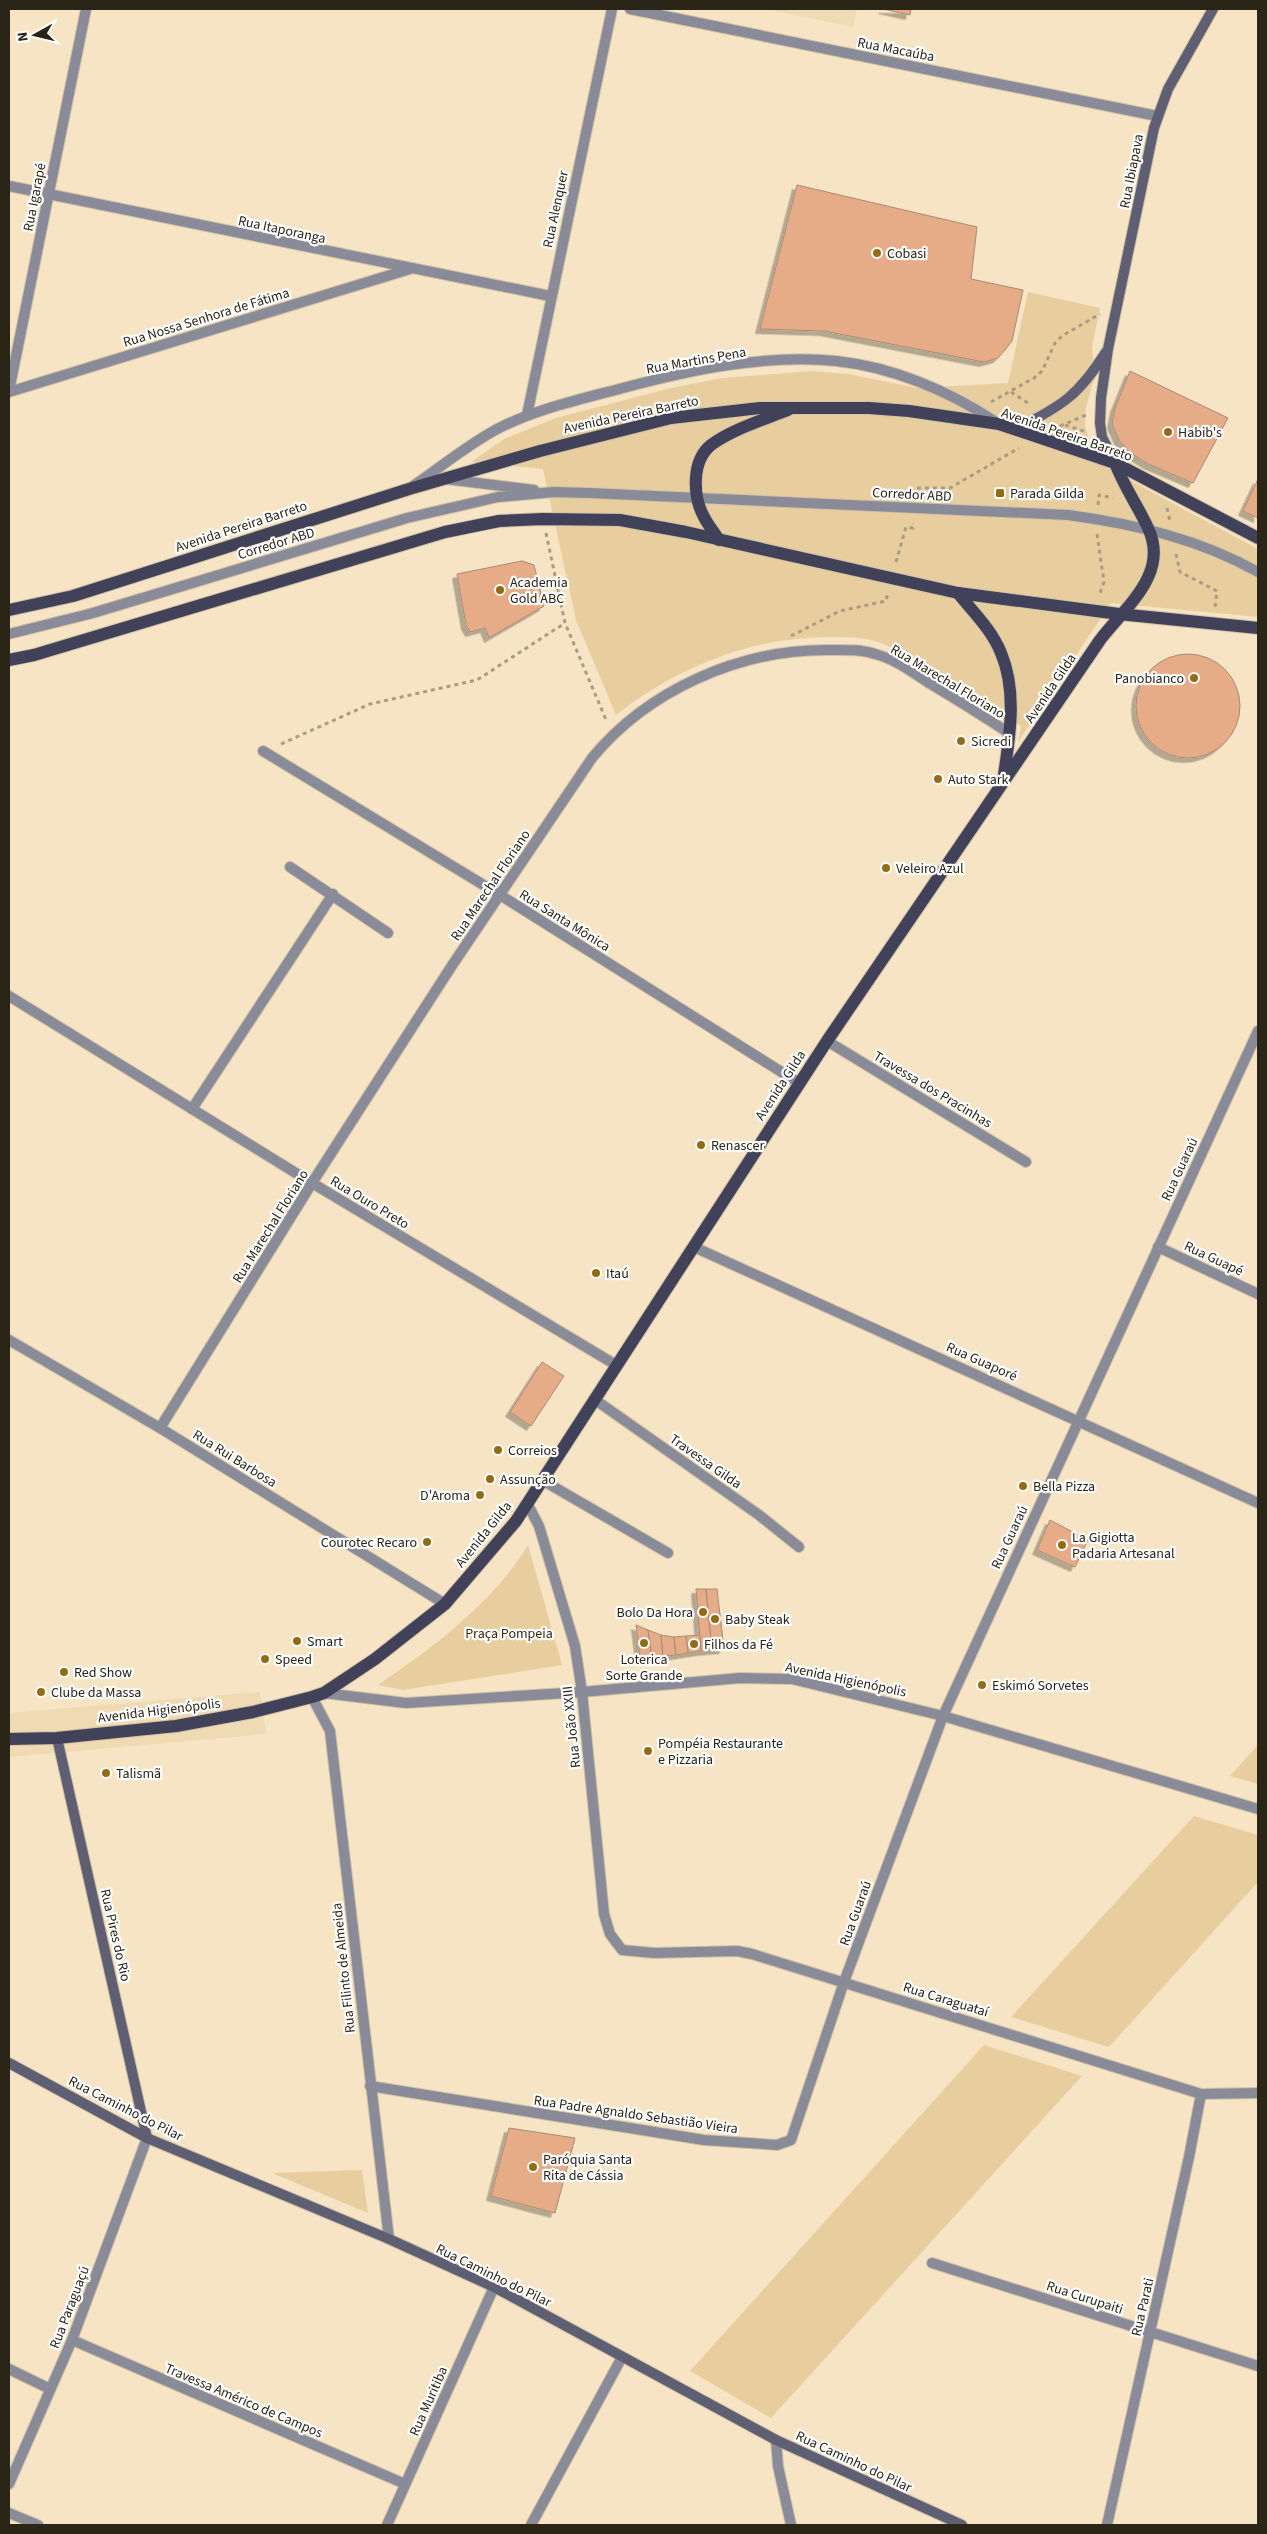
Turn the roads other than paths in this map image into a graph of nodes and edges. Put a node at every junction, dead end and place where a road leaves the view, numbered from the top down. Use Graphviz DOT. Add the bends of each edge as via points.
graph roads {
  1 [pos="86,9"];
  2 [pos="612,9"];
  3 [pos="630,9"];
  4 [pos="1213,9"];
  5 [pos="1157,116"];
  6 [pos="9,186"];
  7 [pos="48,194"];
  8 [pos="410,269"];
  9 [pos="550,296"];
  10 [pos="1108,349"];
  11 [pos="9,391"];
  12 [pos="793,408"];
  13 [pos="527,415"];
  14 [pos="999,424"];
  15 [pos="1016,429"];
  16 [pos="1115,463"];
  17 [pos="442,479"];
  18 [pos="409,489"];
  19 [pos="554,492"];
  20 [pos="697,497"];
  21 [pos="1149,530"];
  22 [pos="1258,538"];
  23 [pos="719,540"];
  24 [pos="1258,572"];
  25 [pos="958,593"];
  26 [pos="9,610"];
  27 [pos="1119,614"];
  28 [pos="1258,628"];
  29 [pos="9,634"];
  30 [pos="9,660"];
  31 [pos="1010,733"];
  32 [pos="263,751"];
  33 [pos="1003,785"];
  34 [pos="290,867"];
  35 [pos="333,894"];
  36 [pos="500,895"];
  37 [pos="388,933"];
  38 [pos="9,996"];
  39 [pos="1258,1032"];
  40 [pos="827,1041"];
  41 [pos="799,1083"];
  42 [pos="192,1109"];
  43 [pos="1026,1162"];
  44 [pos="312,1183"];
  45 [pos="694,1247"];
  46 [pos="1158,1247"];
  47 [pos="1258,1294"];
  48 [pos="9,1340"];
  49 [pos="616,1365"];
  50 [pos="594,1399"];
  51 [pos="1079,1420"];
  52 [pos="160,1428"];
  53 [pos="542,1480"];
  54 [pos="527,1503"];
  55 [pos="1258,1503"];
  56 [pos="800,1547"];
  57 [pos="668,1553"];
  58 [pos="444,1604"];
  59 [pos="582,1692"];
  60 [pos="318,1695"];
  61 [pos="943,1716"];
  62 [pos="57,1738"];
  63 [pos="9,1739"];
  64 [pos="1258,1809"];
  65 [pos="622,1950"];
  66 [pos="844,1982"];
  67 [pos="9,2063"];
  68 [pos="370,2086"];
  69 [pos="1258,2093"];
  70 [pos="1201,2094"];
  71 [pos="147,2138"];
  72 [pos="389,2239"];
  73 [pos="932,2263"];
  74 [pos="494,2288"];
  75 [pos="1150,2332"];
  76 [pos="72,2340"];
  77 [pos="622,2357"];
  78 [pos="1258,2366"];
  79 [pos="9,2369"];
  80 [pos="50,2389"];
  81 [pos="776,2440"];
  82 [pos="9,2484"];
  83 [pos="405,2484"];
  84 [pos="9,2513"];
  85 [pos="38,2525"];
  86 [pos="386,2525"];
  87 [pos="531,2525"];
  88 [pos="791,2525"];
  89 [pos="962,2525"];
  90 [pos="1107,2525"];
  1 -- 7 [label="street, Rua Igarapé"];
  2 -- 9 [label="street, Rua Alenquer"];
  3 -- 5 [label="street, Rua Macaúba"];
  4 -- 5 [label="main road, Rua Ibiapava" via="1168,89"];
  5 -- 10 [label="main road, Rua Ibiapava"];
  6 -- 7 [label="street, Rua Itaporanga"];
  7 -- 8 [label="street, Rua Itaporanga"];
  7 -- 11 [label="street, Rua Igarapé"];
  8 -- 9 [label="street, Rua Itaporanga"];
  8 -- 11 [label="street, Rua Nossa Senhora de Fátima"];
  9 -- 13 [label="street, Rua Alenquer"];
  10 -- 15 [label="main road, Rua Ibiapava" via="1083,386 1067,400"];
  10 -- 16 [label="main road, Rua Ibiapava" via="1100,408 1102,437"];
  12 -- 14 [label="main road, Avenida Pereira Barreto" via="893,410"];
  12 -- 17 [label="main road, Avenida Pereira Barreto" via="724,410 671,418"];
  12 -- 20 [label="main road" via="710,446 701,458 696,480"];
  13 -- 14 [label="street, Rua Martins Pena" via="668,376 724,367 807,360 836,361 891,372 938,390"];
  13 -- 18 [label="street, Rua Martins Pena" via="498,428"];
  14 -- 15 [label="main road, Avenida Pereira Barreto"];
  15 -- 16 [label="main road, Avenida Pereira Barreto"];
  16 -- 21 [label="main road, Avenida Gilda"];
  16 -- 22 [label="main road, Avenida Pereira Barreto"];
  17 -- 18 [label="main road, Avenida Pereira Barreto"];
  17 -- 19 [label="street, Corredor ABD"];
  18 -- 26 [label="main road, Avenida Pereira Barreto" via="73,596"];
  19 -- 20 [label="street, Corredor ABD"];
  19 -- 29 [label="street, Corredor ABD" via="498,498 407,518 93,613"];
  20 -- 21 [label="street, Corredor ABD" via="1068,515"];
  20 -- 23 [label="main road" via="704,517"];
  21 -- 24 [label="street, Corredor ABD" via="1202,544"];
  21 -- 27 [label="main road, Avenida Gilda" via="1155,555 1149,578"];
  23 -- 25 [label="main road"];
  23 -- 30 [label="main road" via="620,520 499,521 445,532"];
  25 -- 27 [label="main road"];
  25 -- 31 [label="main road" via="987,628 1001,652 1011,700"];
  27 -- 28 [label="main road"];
  27 -- 33 [label="main road, Avenida Gilda"];
  31 -- 33 [label="main road"];
  31 -- 36 [label="street, Rua Marechal Floriano" via="900,664 876,654 850,650 787,651 744,662 685,684 612,734 592,758"];
  32 -- 36 [label="street, Rua Santa Mônica"];
  33 -- 40 [label="main road, Avenida Gilda"];
  34 -- 35 [label="street"];
  35 -- 37 [label="street"];
  35 -- 42 [label="street"];
  36 -- 41 [label="street, Rua Santa Mônica"];
  36 -- 44 [label="street, Rua Marechal Floriano"];
  38 -- 42 [label="street, Rua Ouro Preto"];
  39 -- 46 [label="street, Rua Guaraú"];
  40 -- 41 [label="main road, Avenida Gilda"];
  40 -- 43 [label="street, Travessa dos Pracinhas"];
  41 -- 45 [label="main road, Avenida Gilda"];
  42 -- 44 [label="street, Rua Ouro Preto"];
  44 -- 49 [label="street, Rua Ouro Preto"];
  44 -- 52 [label="street, Rua Marechal Floriano"];
  45 -- 49 [label="main road, Avenida Gilda"];
  45 -- 51 [label="street, Rua Guaporé"];
  46 -- 47 [label="street, Rua Guapé"];
  46 -- 51 [label="street, Rua Guaraú"];
  48 -- 52 [label="street, Rua Rui Barbosa"];
  49 -- 50 [label="main road, Avenida Gilda"];
  50 -- 53 [label="main road, Avenida Gilda"];
  50 -- 56 [label="street, Travessa Gilda"];
  51 -- 55 [label="street, Rua Guaporé"];
  51 -- 61 [label="street, Rua Guaraú"];
  52 -- 58 [label="street, Rua Rui Barbosa"];
  53 -- 54 [label="main road, Avenida Gilda"];
  53 -- 57 [label="street"];
  54 -- 58 [label="main road, Avenida Gilda" via="516,1521"];
  54 -- 59 [label="street, Rua João XXIII" via="539,1526 574,1646"];
  58 -- 60 [label="main road, Avenida Gilda" via="375,1659"];
  59 -- 60 [label="street, Avenida Higienópolis" via="406,1702"];
  59 -- 61 [label="street, Avenida Higienópolis" via="740,1678 792,1680"];
  59 -- 65 [label="street, Rua João XXIII" via="604,1914 610,1934"];
  60 -- 62 [label="main road, Avenida Higienópolis" via="254,1712 176,1726"];
  60 -- 68 [label="street, Rua Filinto de Almeida" via="330,1731"];
  61 -- 64 [label="street, Avenida Higienópolis"];
  61 -- 66 [label="street, Rua Guaraú"];
  62 -- 63 [label="main road, Avenida Higienópolis"];
  62 -- 71 [label="main road, Rua Pires do Rio"];
  65 -- 66 [label="street, Rua Caraguataí" via="654,1953 737,1951"];
  66 -- 68 [label="street, Rua Padre Agnaldo Sebastião Vieira" via="791,2140 784,2144 704,2140"];
  66 -- 70 [label="street, Rua Caraguataí"];
  67 -- 71 [label="main road, Rua Caminho do Pilar"];
  68 -- 72 [label="street, Rua Filinto de Almeida"];
  69 -- 70 [label="street, Rua Caraguataí"];
  70 -- 75 [label="street, Rua Parati"];
  71 -- 72 [label="main road, Rua Caminho do Pilar"];
  71 -- 76 [label="street, Rua Paraguaçú"];
  72 -- 74 [label="main road, Rua Caminho do Pilar"];
  73 -- 75 [label="street, Rua Curupaiti"];
  74 -- 77 [label="main road, Rua Caminho do Pilar"];
  74 -- 83 [label="street, Rua Muritiba"];
  75 -- 78 [label="street, Rua Curupaiti"];
  75 -- 90 [label="street, Rua Parati"];
  76 -- 80 [label="street, Rua Paraguaçú"];
  76 -- 83 [label="street, Travessa Américo de Campos"];
  77 -- 81 [label="main road, Rua Caminho do Pilar"];
  77 -- 87 [label="street"];
  79 -- 80 [label="street"];
  80 -- 82 [label="street, Rua Paraguaçú"];
  81 -- 88 [label="street" via="778,2466"];
  81 -- 89 [label="main road, Rua Caminho do Pilar"];
  83 -- 86 [label="street, Rua Muritiba"];
  84 -- 85 [label="street"];
}
